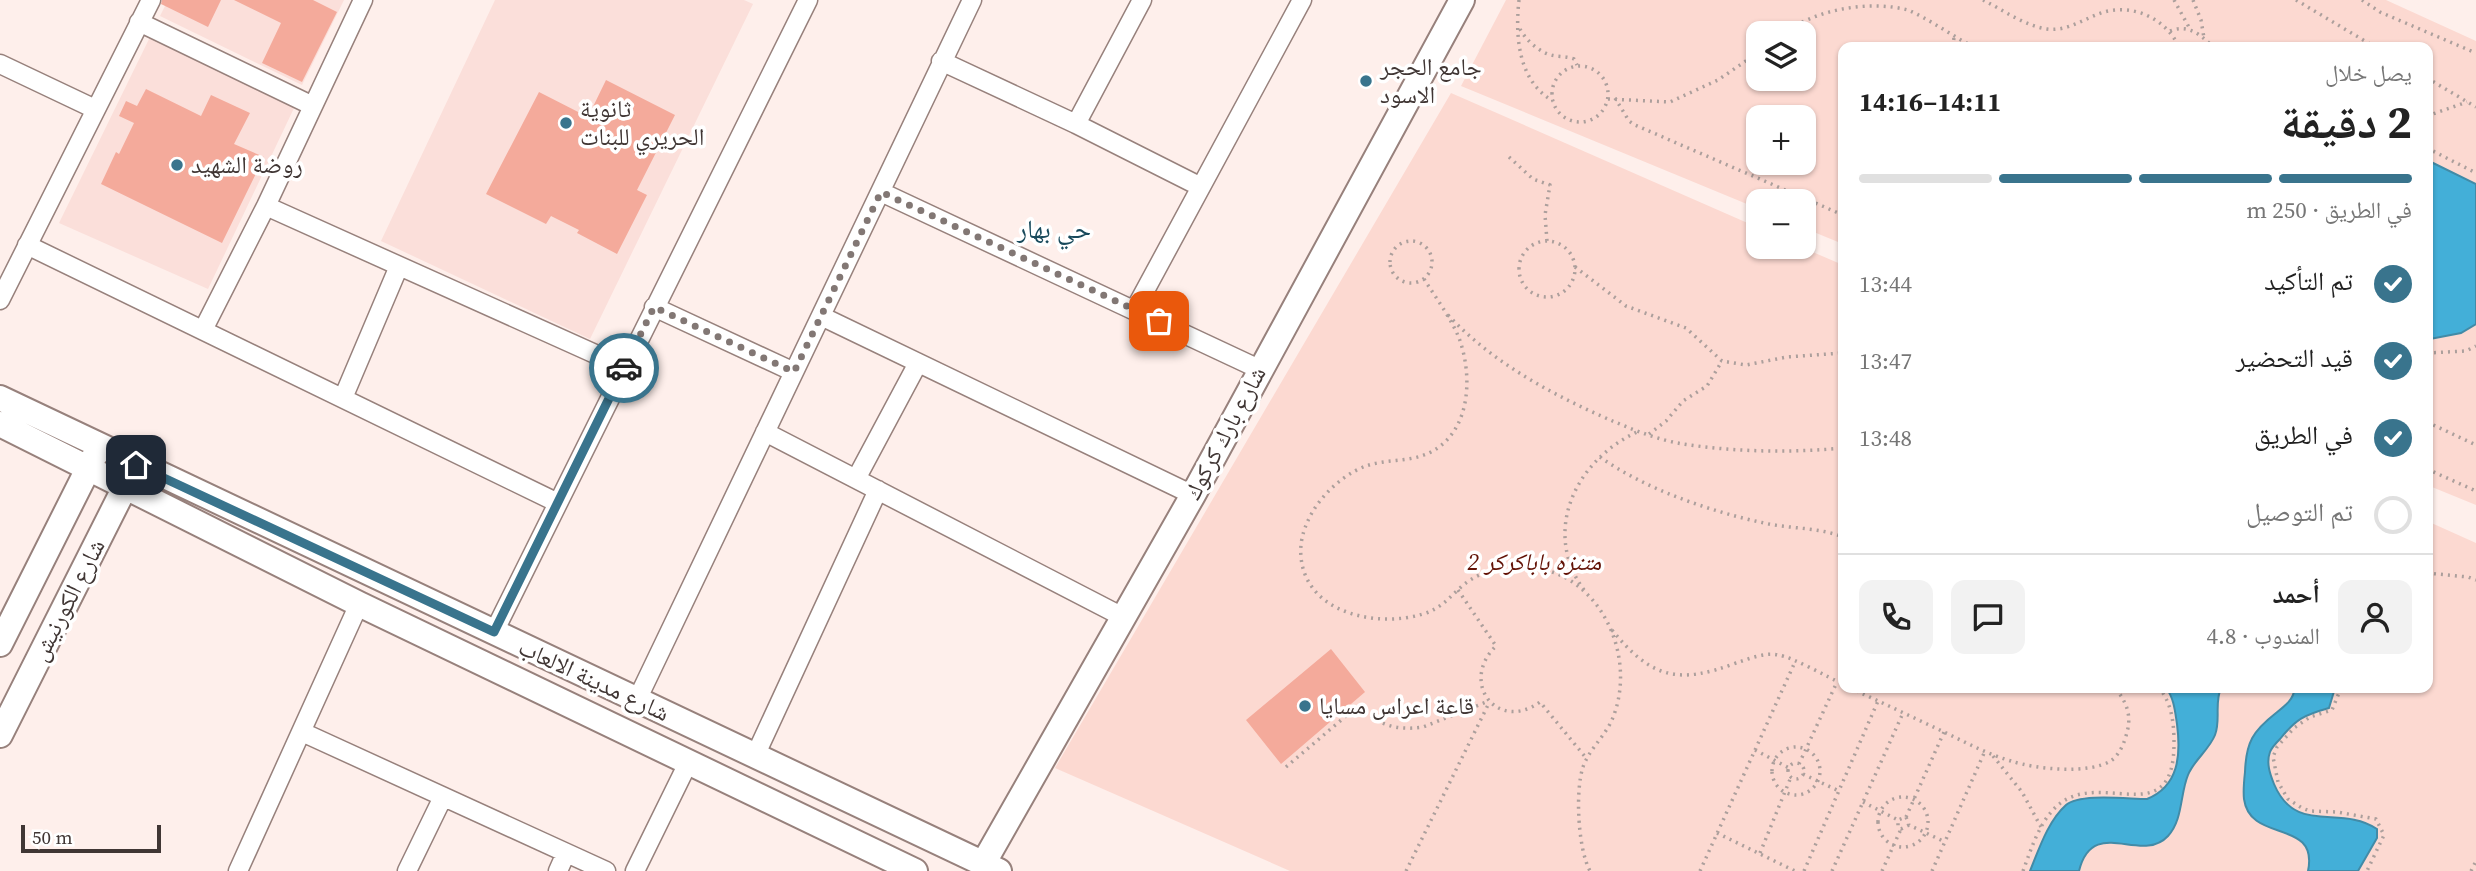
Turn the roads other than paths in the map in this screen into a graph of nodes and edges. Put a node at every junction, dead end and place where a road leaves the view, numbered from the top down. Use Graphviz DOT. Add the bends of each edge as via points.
graph roads {
  1 [pos="150,0"];
  2 [pos="363,0"];
  3 [pos="972,0"];
  4 [pos="1142,0"];
  5 [pos="1301,0"];
  6 [pos="1462,0"];
  7 [pos="805,1"];
  8 [pos="139,22"];
  9 [pos="941,61"];
  10 [pos="0,64"];
  11 [pos="313,106"];
  12 [pos="95,109"];
  13 [pos="1076,124"];
  14 [pos="1201,187"];
  15 [pos="881,192"];
  16 [pos="266,206"];
  17 [pos="27,244"];
  18 [pos="399,266"];
  19 [pos="0,300"];
  20 [pos="654,307"];
  21 [pos="1135,309"];
  22 [pos="821,316"];
  23 [pos="204,330"];
  24 [pos="918,363"];
  25 [pos="624,367"];
  26 [pos="1259,369"];
  27 [pos="794,372"];
  28 [pos="0,398"];
  29 [pos="343,398"];
  30 [pos="0,424"];
  31 [pos="765,432"];
  32 [pos="94,457"];
  33 [pos="136,465"];
  34 [pos="856,480"];
  35 [pos="125,488"];
  36 [pos="878,491"];
  37 [pos="1192,495"];
  38 [pos="556,502"];
  39 [pos="359,604"];
  40 [pos="1123,617"];
  41 [pos="494,632"];
  42 [pos="0,643"];
  43 [pos="637,700"];
  44 [pos="302,732"];
  45 [pos="0,735"];
  46 [pos="755,756"];
  47 [pos="688,763"];
  48 [pos="443,797"];
  49 [pos="858,805"];
  50 [pos="843,837"];
  51 [pos="566,853"];
  52 [pos="991,867"];
  53 [pos="238,871"];
  54 [pos="407,871"];
  55 [pos="558,871"];
  56 [pos="606,871"];
  57 [pos="635,871"];
  58 [pos="915,871"];
  1 -- 8 [label="street"];
  2 -- 11 [label="street"];
  3 -- 9 [label="street"];
  4 -- 13 [label="street"];
  5 -- 14 [label="street"];
  6 -- 26 [label="main road, شارع بارك كركوك"];
  7 -- 20 [label="street"];
  8 -- 11 [label="street"];
  8 -- 12 [label="street"];
  9 -- 13 [label="street"];
  9 -- 15 [label="street"];
  10 -- 12 [label="street"];
  11 -- 16 [label="street"];
  12 -- 17 [label="street"];
  13 -- 14 [label="street"];
  14 -- 21 [label="street"];
  15 -- 21 [label="street"];
  15 -- 22 [label="street"];
  16 -- 18 [label="street"];
  16 -- 23 [label="street"];
  17 -- 19 [label="street"];
  17 -- 23 [label="street"];
  18 -- 25 [label="street"];
  18 -- 29 [label="street"];
  20 -- 25 [label="street"];
  20 -- 27 [label="street"];
  21 -- 26 [label="street"];
  22 -- 24 [label="street"];
  22 -- 27 [label="street"];
  23 -- 29 [label="street"];
  24 -- 34 [label="street"];
  24 -- 37 [label="street"];
  25 -- 38 [label="street"];
  26 -- 37 [label="main road, شارع بارك كركوك"];
  27 -- 31 [label="street"];
  28 -- 32 [label="main road, شارع مدينة الالعاب"];
  29 -- 38 [label="street"];
  30 -- 32 [label="main road, شارع مدينة الالعاب"];
  31 -- 34 [label="street"];
  31 -- 43 [label="street"];
  32 -- 33 [label="main road, شارع مدينة الالعاب"];
  32 -- 35 [label="main road, شارع مدينة الالعاب"];
  32 -- 42 [label="main road, شارع الكورنيش"];
  33 -- 35 [label="main road, شارع الكورنيش"];
  33 -- 41 [label="main road, شارع مدينة الالعاب"];
  34 -- 36 [label="street"];
  35 -- 39 [label="main road, شارع مدينة الالعاب"];
  35 -- 45 [label="main road, شارع الكورنيش"];
  36 -- 40 [label="street"];
  36 -- 46 [label="street"];
  37 -- 40 [label="main road, شارع بارك كركوك"];
  38 -- 41 [label="street"];
  39 -- 44 [label="street"];
  39 -- 47 [label="main road, شارع مدينة الالعاب"];
  40 -- 52 [label="main road, شارع بارك كركوك"];
  41 -- 43 [label="main road, شارع مدينة الالعاب"];
  43 -- 46 [label="main road, شارع مدينة الالعاب"];
  44 -- 48 [label="street"];
  44 -- 53 [label="street"];
  46 -- 49 [label="main road, شارع مدينة الالعاب"];
  47 -- 50 [label="main road, شارع مدينة الالعاب"];
  47 -- 57 [label="street"];
  48 -- 51 [label="street"];
  48 -- 54 [label="street"];
  49 -- 50 [label="main road"];
  49 -- 52 [label="main road, شارع مدينة الالعاب"];
  50 -- 58 [label="main road, شارع مدينة الالعاب"];
  51 -- 55 [label="street"];
  51 -- 56 [label="street"];
}
